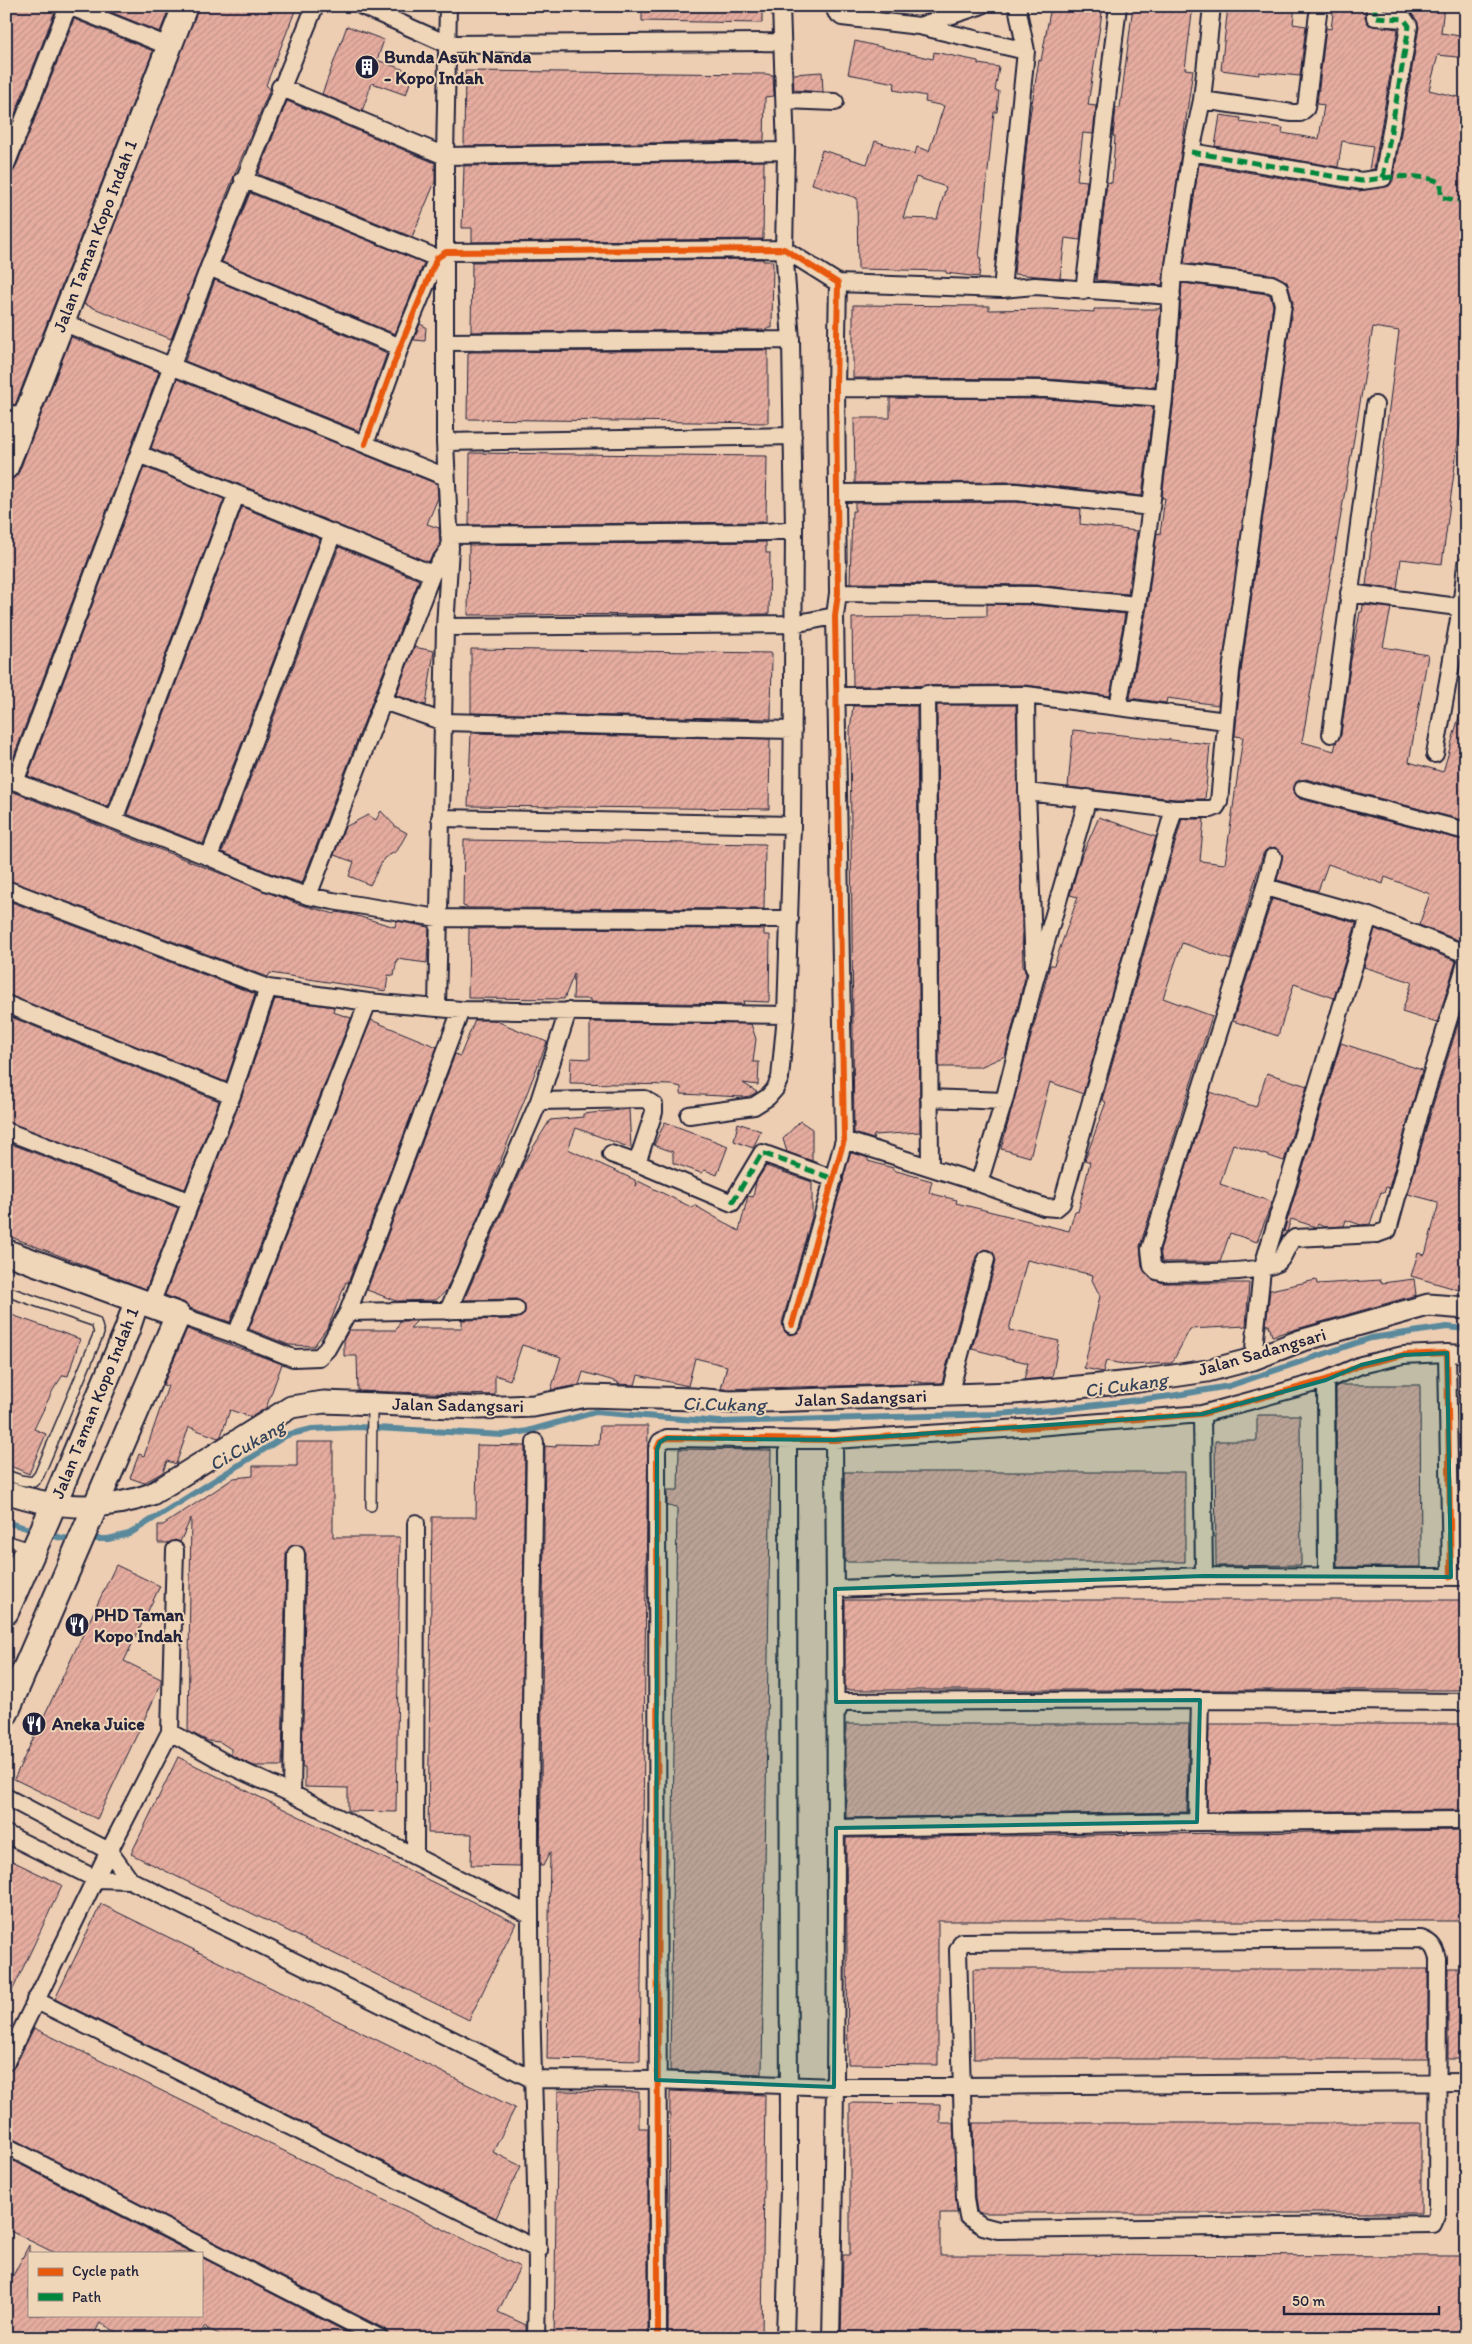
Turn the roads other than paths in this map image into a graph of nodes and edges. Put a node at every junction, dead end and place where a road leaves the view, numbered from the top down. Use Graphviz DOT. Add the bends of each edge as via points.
graph roads {
  1 [pos="68,6"];
  2 [pos="185,6"];
  3 [pos="315,6"];
  4 [pos="362,6"];
  5 [pos="448,6"];
  6 [pos="781,6"];
  7 [pos="834,6"];
  8 [pos="980,6"];
  9 [pos="1016,6"];
  10 [pos="1118,6"];
  11 [pos="1212,6"];
  12 [pos="1319,6"];
  13 [pos="1375,6"];
  14 [pos="919,26"];
  15 [pos="782,42"];
  16 [pos="447,44"];
  17 [pos="168,46"];
  18 [pos="1026,51"];
  19 [pos="280,87"];
  20 [pos="785,100"];
  21 [pos="1202,100"];
  22 [pos="835,102"];
  23 [pos="786,151"];
  24 [pos="1192,152"];
  25 [pos="445,156"];
  26 [pos="6,165"];
  27 [pos="243,179"];
  28 [pos="784,250"];
  29 [pos="441,255"];
  30 [pos="209,267"];
  31 [pos="1173,272"];
  32 [pos="838,283"];
  33 [pos="1002,288"];
  34 [pos="1084,291"];
  35 [pos="1172,296"];
  36 [pos="62,322"];
  37 [pos="791,340"];
  38 [pos="445,342"];
  39 [pos="400,347"];
  40 [pos="172,365"];
  41 [pos="836,388"];
  42 [pos="1164,398"];
  43 [pos="1375,404"];
  44 [pos="15,416"];
  45 [pos="793,436"];
  46 [pos="445,442"];
  47 [pos="365,444"];
  48 [pos="139,454"];
  49 [pos="6,467"];
  50 [pos="446,477"];
  51 [pos="838,493"];
  52 [pos="236,495"];
  53 [pos="1151,507"];
  54 [pos="794,529"];
  55 [pos="334,533"];
  56 [pos="450,541"];
  57 [pos="1466,565"];
  58 [pos="432,574"];
  59 [pos="838,593"];
  60 [pos="1348,593"];
  61 [pos="1137,606"];
  62 [pos="1463,608"];
  63 [pos="835,616"];
  64 [pos="793,624"];
  65 [pos="445,627"];
  66 [pos="927,694"];
  67 [pos="1026,695"];
  68 [pos="837,696"];
  69 [pos="383,701"];
  70 [pos="1118,706"];
  71 [pos="1226,721"];
  72 [pos="444,722"];
  73 [pos="793,730"];
  74 [pos="1331,734"];
  75 [pos="1435,754"];
  76 [pos="10,780"];
  77 [pos="1304,789"];
  78 [pos="1027,792"];
  79 [pos="1088,798"];
  80 [pos="1174,809"];
  81 [pos="440,818"];
  82 [pos="114,820"];
  83 [pos="792,825"];
  84 [pos="1466,832"];
  85 [pos="209,857"];
  86 [pos="1273,857"];
  87 [pos="1265,887"];
  88 [pos="6,889"];
  89 [pos="308,896"];
  90 [pos="1369,916"];
  91 [pos="438,918"];
  92 [pos="790,920"];
  93 [pos="1466,954"];
  94 [pos="1466,963"];
  95 [pos="1034,983"];
  96 [pos="268,988"];
  97 [pos="368,1002"];
  98 [pos="6,1004"];
  99 [pos="437,1008"];
  100 [pos="461,1010"];
  101 [pos="568,1011"];
  102 [pos="786,1015"];
  103 [pos="232,1095"];
  104 [pos="929,1098"];
  105 [pos="539,1101"];
  106 [pos="1004,1102"];
  107 [pos="689,1115"];
  108 [pos="6,1131"];
  109 [pos="844,1140"];
  110 [pos="611,1154"];
  111 [pos="637,1163"];
  112 [pos="930,1168"];
  113 [pos="834,1179"];
  114 [pos="979,1183"];
  115 [pos="191,1202"];
  116 [pos="6,1252"];
  117 [pos="986,1259"];
  118 [pos="1262,1269"];
  119 [pos="6,1291"];
  120 [pos="144,1302"];
  121 [pos="1466,1308"];
  122 [pos="516,1309"];
  123 [pos="448,1311"];
  124 [pos="348,1312"];
  125 [pos="178,1315"];
  126 [pos="792,1325"];
  127 [pos="236,1335"];
  128 [pos="1447,1353"];
  129 [pos="1465,1354"];
  130 [pos="1253,1358"];
  131 [pos="1326,1380"];
  132 [pos="948,1395"];
  133 [pos="372,1411"];
  134 [pos="1202,1414"];
  135 [pos="788,1440"];
  136 [pos="834,1440"];
  137 [pos="535,1442"];
  138 [pos="6,1475"];
  139 [pos="6,1492"];
  140 [pos="372,1506"];
  141 [pos="50,1512"];
  142 [pos="91,1515"];
  143 [pos="416,1522"];
  144 [pos="6,1540"];
  145 [pos="28,1547"];
  146 [pos="175,1550"];
  147 [pos="296,1554"];
  148 [pos="6,1572"];
  149 [pos="1204,1576"];
  150 [pos="1327,1576"];
  151 [pos="1458,1577"];
  152 [pos="835,1589"];
  153 [pos="6,1612"];
  154 [pos="1200,1700"];
  155 [pos="1466,1702"];
  156 [pos="6,1713"];
  157 [pos="836,1714"];
  158 [pos="170,1732"];
  159 [pos="292,1794"];
  160 [pos="6,1797"];
  161 [pos="1466,1820"];
  162 [pos="1197,1822"];
  163 [pos="836,1828"];
  164 [pos="6,1834"];
  165 [pos="109,1851"];
  166 [pos="415,1856"];
  167 [pos="96,1879"];
  168 [pos="130,1880"];
  169 [pos="530,1915"];
  170 [pos="35,2000"];
  171 [pos="6,2062"];
  172 [pos="532,2079"];
  173 [pos="656,2080"];
  174 [pos="1436,2082"];
  175 [pos="1466,2082"];
  176 [pos="788,2086"];
  177 [pos="834,2087"];
  178 [pos="962,2087"];
  179 [pos="6,2146"];
  180 [pos="539,2250"];
  181 [pos="380,2338"];
  182 [pos="536,2338"];
  183 [pos="658,2338"];
  184 [pos="786,2338"];
  185 [pos="831,2338"];
  1 -- 17 [label="street"];
  1 -- 26 [label="street"];
  2 -- 17 [label="main road, Jalan Taman Kopo Indah 1"];
  3 -- 19 [label="street"];
  4 -- 16 [label="street"];
  5 -- 16 [label="street"];
  6 -- 15 [label="street"];
  7 -- 14 [label="street" via="842,16"];
  8 -- 14 [label="street"];
  9 -- 18 [label="street"];
  10 -- 34 [label="street"];
  11 -- 21 [label="street"];
  12 -- 21 [label="street" via="1306,108 1300,113"];
  13 -- 24 [label="street" via="1375,17 1404,19 1409,26 1383,178 1361,182"];
  14 -- 18 [label="street"];
  15 -- 16 [label="street"];
  15 -- 20 [label="street"];
  16 -- 25 [label="street"];
  17 -- 36 [label="main road, Jalan Taman Kopo Indah 1"];
  18 -- 33 [label="street"];
  19 -- 25 [label="street"];
  19 -- 27 [label="street"];
  20 -- 22 [label="street"];
  20 -- 23 [label="street"];
  21 -- 24 [label="street"];
  23 -- 25 [label="street"];
  23 -- 28 [label="street"];
  24 -- 31 [label="street"];
  25 -- 29 [label="street"];
  27 -- 29 [label="street"];
  27 -- 30 [label="street"];
  28 -- 29 [label="street"];
  28 -- 32 [label="street"];
  28 -- 37 [label="street"];
  29 -- 38 [label="street"];
  29 -- 39 [label="street"];
  30 -- 39 [label="street"];
  30 -- 40 [label="street"];
  31 -- 35 [label="street"];
  31 -- 71 [label="street" via="1271,284 1279,288 1283,304"];
  32 -- 33 [label="street"];
  32 -- 41 [label="street"];
  33 -- 34 [label="street" via="1035,286"];
  34 -- 35 [label="street"];
  35 -- 42 [label="street"];
  36 -- 40 [label="street"];
  36 -- 44 [label="main road, Jalan Taman Kopo Indah 1"];
  37 -- 38 [label="street"];
  37 -- 45 [label="street"];
  38 -- 46 [label="street"];
  39 -- 47 [label="street"];
  40 -- 47 [label="street"];
  40 -- 48 [label="street"];
  41 -- 42 [label="street" via="1047,389"];
  41 -- 51 [label="street"];
  42 -- 53 [label="street"];
  43 -- 60 [label="street"];
  44 -- 49 [label="main road, Jalan Taman Kopo Indah 1"];
  45 -- 46 [label="street"];
  45 -- 54 [label="street"];
  46 -- 50 [label="street"];
  47 -- 50 [label="street"];
  48 -- 52 [label="street"];
  48 -- 76 [label="street"];
  50 -- 56 [label="street"];
  51 -- 53 [label="street" via="1016,492"];
  51 -- 59 [label="street"];
  52 -- 55 [label="street"];
  52 -- 82 [label="street"];
  53 -- 61 [label="street"];
  54 -- 56 [label="street"];
  54 -- 64 [label="street"];
  55 -- 58 [label="street"];
  55 -- 85 [label="street"];
  56 -- 58 [label="street"];
  56 -- 65 [label="street"];
  57 -- 62 [label="street"];
  58 -- 69 [label="street"];
  59 -- 61 [label="street" via="1036,595"];
  59 -- 63 [label="street"];
  60 -- 62 [label="street"];
  60 -- 74 [label="street"];
  61 -- 70 [label="street"];
  62 -- 75 [label="street"];
  63 -- 64 [label="street"];
  63 -- 68 [label="street"];
  64 -- 65 [label="street"];
  64 -- 73 [label="street"];
  65 -- 72 [label="street"];
  66 -- 67 [label="street"];
  66 -- 68 [label="street"];
  66 -- 104 [label="street"];
  67 -- 70 [label="street"];
  67 -- 78 [label="street"];
  68 -- 109 [label="street"];
  69 -- 72 [label="street"];
  69 -- 89 [label="street"];
  70 -- 71 [label="street"];
  71 -- 80 [label="street" via="1220,796 1216,806"];
  72 -- 73 [label="street"];
  72 -- 81 [label="street"];
  73 -- 83 [label="street"];
  76 -- 82 [label="street"];
  77 -- 84 [label="street"];
  78 -- 79 [label="street"];
  78 -- 95 [label="street"];
  79 -- 80 [label="street"];
  79 -- 95 [label="street"];
  80 -- 114 [label="street" via="1062,1203 1056,1208 1044,1207"];
  81 -- 83 [label="street"];
  81 -- 91 [label="street"];
  82 -- 85 [label="street"];
  83 -- 92 [label="street"];
  85 -- 89 [label="street"];
  86 -- 87 [label="street"];
  87 -- 90 [label="street"];
  87 -- 118 [label="street" via="1150,1256 1152,1266 1165,1273"];
  88 -- 96 [label="street"];
  89 -- 91 [label="street"];
  90 -- 93 [label="street"];
  90 -- 118 [label="street"];
  91 -- 92 [label="street"];
  91 -- 99 [label="street"];
  92 -- 102 [label="street"];
  94 -- 118 [label="street" via="1388,1230 1377,1234 1295,1238 1278,1263"];
  95 -- 106 [label="street"];
  96 -- 97 [label="street"];
  96 -- 103 [label="street"];
  97 -- 99 [label="street"];
  97 -- 127 [label="street"];
  98 -- 103 [label="street"];
  99 -- 100 [label="street"];
  100 -- 101 [label="street"];
  100 -- 124 [label="street"];
  101 -- 102 [label="street"];
  101 -- 105 [label="street"];
  102 -- 107 [label="street" via="780,1078 775,1090 754,1106"];
  103 -- 115 [label="street"];
  104 -- 106 [label="street"];
  104 -- 112 [label="street"];
  105 -- 111 [label="street" via="651,1101 654,1112"];
  105 -- 123 [label="street"];
  106 -- 114 [label="street"];
  108 -- 115 [label="street"];
  109 -- 112 [label="street"];
  109 -- 113 [label="street"];
  110 -- 111 [label="street"];
  111 -- 113 [label="street" via="732,1202 762,1153"];
  112 -- 114 [label="street"];
  113 -- 126 [label="street"];
  115 -- 120 [label="street"];
  116 -- 120 [label="main road, Jalan Taman Kopo Indah 1"];
  117 -- 132 [label="street"];
  118 -- 130 [label="street"];
  119 -- 138 [label="lane" via="96,1322 99,1333 39,1475 33,1482"];
  120 -- 125 [label="main road, Jalan Taman Kopo Indah 1"];
  120 -- 141 [label="main road, Jalan Taman Kopo Indah 1" via="127,1330"];
  121 -- 130 [label="street, Jalan Sadangsari" via="1419,1307"];
  122 -- 123 [label="street"];
  123 -- 124 [label="street"];
  124 -- 127 [label="street" via="319,1357 293,1358"];
  125 -- 127 [label="street"];
  125 -- 142 [label="main road"];
  128 -- 129 [label="street"];
  128 -- 131 [label="street" via="1403,1355 1361,1364"];
  128 -- 151 [label="street"];
  130 -- 132 [label="street, Jalan Sadangsari" via="1207,1370 1132,1382 1014,1393"];
  131 -- 134 [label="street"];
  131 -- 150 [label="street"];
  132 -- 133 [label="street, Jalan Sadangsari" via="730,1402 587,1396 534,1406"];
  133 -- 140 [label="lane"];
  133 -- 142 [label="street, Jalan Sadangsari" via="324,1402 291,1406 152,1494"];
  134 -- 136 [label="street"];
  134 -- 149 [label="street"];
  135 -- 136 [label="street"];
  135 -- 173 [label="street" via="667,1438 657,1449"];
  135 -- 176 [label="street"];
  136 -- 152 [label="street"];
  137 -- 169 [label="street"];
  139 -- 141 [label="street, Jalan Sadangsari"];
  141 -- 142 [label="street, Jalan Sadangsari"];
  141 -- 145 [label="main road, Jalan Taman Kopo Indah 1"];
  142 -- 156 [label="main road"];
  143 -- 166 [label="street"];
  144 -- 145 [label="lane"];
  145 -- 148 [label="lane"];
  145 -- 153 [label="main road, Jalan Taman Kopo Indah 1"];
  146 -- 158 [label="street"];
  147 -- 159 [label="street"];
  149 -- 150 [label="street"];
  149 -- 152 [label="street"];
  150 -- 151 [label="street"];
  152 -- 157 [label="street"];
  154 -- 155 [label="street"];
  154 -- 157 [label="street" via="842,1702"];
  154 -- 162 [label="street"];
  157 -- 163 [label="street"];
  158 -- 159 [label="street" via="230,1766"];
  158 -- 165 [label="street"];
  159 -- 166 [label="street"];
  160 -- 165 [label="street"];
  161 -- 162 [label="street"];
  162 -- 163 [label="street"];
  163 -- 177 [label="street"];
  164 -- 167 [label="street"];
  165 -- 167 [label="street"];
  165 -- 168 [label="street"];
  166 -- 169 [label="street"];
  167 -- 168 [label="street"];
  167 -- 170 [label="street"];
  168 -- 172 [label="street"];
  169 -- 172 [label="street"];
  170 -- 171 [label="street"];
  170 -- 180 [label="street"];
  172 -- 173 [label="street"];
  172 -- 180 [label="street"];
  173 -- 176 [label="street"];
  173 -- 183 [label="street"];
  174 -- 175 [label="street"];
  174 -- 178 [label="street"];
  174 -- 178 [label="street" via="1437,2215 1429,2226 1018,2230 983,2226 968,2217 965,2199"];
  174 -- 178 [label="street" via="1438,1959 1430,1942 1422,1939 968,1940 962,1942 958,1950"];
  176 -- 177 [label="street"];
  176 -- 184 [label="street"];
  177 -- 178 [label="street"];
  177 -- 185 [label="street"];
  179 -- 181 [label="street"];
  180 -- 182 [label="street"];
}
